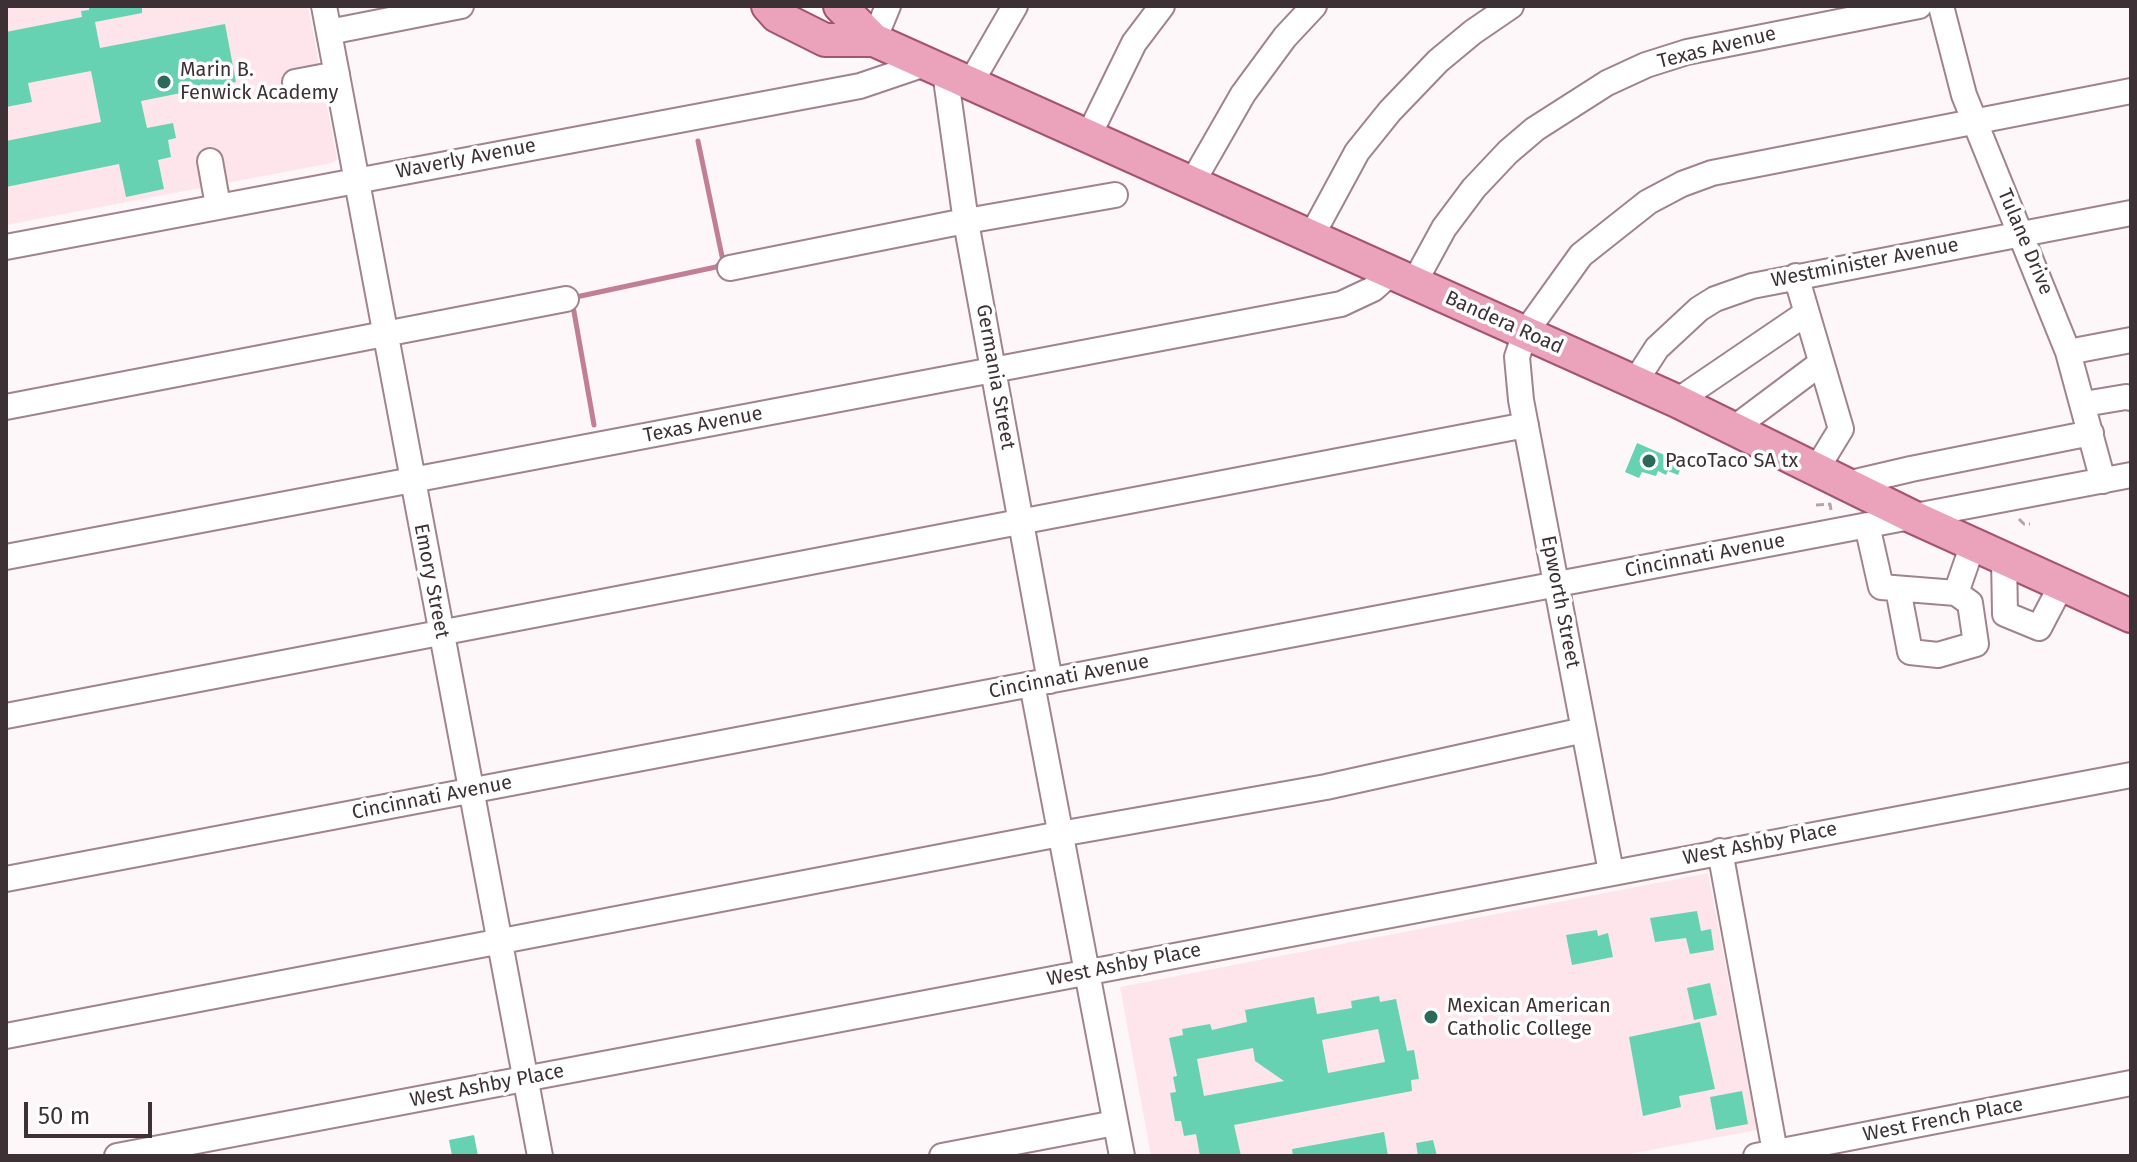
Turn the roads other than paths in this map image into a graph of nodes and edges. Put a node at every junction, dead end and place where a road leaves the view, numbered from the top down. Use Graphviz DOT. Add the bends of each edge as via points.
graph roads {
  1 [pos="324,6"];
  2 [pos="461,6"];
  3 [pos="768,6"];
  4 [pos="840,6"];
  5 [pos="888,6"];
  6 [pos="1015,6"];
  7 [pos="1162,6"];
  8 [pos="1314,6"];
  9 [pos="1511,6"];
  10 [pos="1919,6"];
  11 [pos="1941,6"];
  12 [pos="329,32"];
  13 [pos="874,40"];
  14 [pos="947,73"];
  15 [pos="337,74"];
  16 [pos="295,82"];
  17 [pos="2131,91"];
  18 [pos="1974,120"];
  19 [pos="1088,137"];
  20 [pos="210,161"];
  21 [pos="357,179"];
  22 [pos="1192,183"];
  23 [pos="1115,195"];
  24 [pos="218,206"];
  25 [pos="2131,213"];
  26 [pos="966,222"];
  27 [pos="2022,233"];
  28 [pos="1311,237"];
  29 [pos="6,247"];
  30 [pos="730,268"];
  31 [pos="1796,276"];
  32 [pos="1403,278"];
  33 [pos="566,299"];
  34 [pos="1805,314"];
  35 [pos="384,333"];
  36 [pos="1525,333"];
  37 [pos="2131,340"];
  38 [pos="2068,352"];
  39 [pos="1821,363"];
  40 [pos="994,370"];
  41 [pos="1635,382"];
  42 [pos="2131,398"];
  43 [pos="1677,401"];
  44 [pos="2084,404"];
  45 [pos="6,407"];
  46 [pos="1526,425"];
  47 [pos="1733,429"];
  48 [pos="2091,433"];
  49 [pos="1816,470"];
  50 [pos="2131,475"];
  51 [pos="411,480"];
  52 [pos="2103,481"];
  53 [pos="1839,497"];
  54 [pos="1913,517"];
  55 [pos="1021,521"];
  56 [pos="1867,525"];
  57 [pos="1973,544"];
  58 [pos="6,557"];
  59 [pos="2004,558"];
  60 [pos="1556,584"];
  61 [pos="2062,584"];
  62 [pos="1898,589"];
  63 [pos="1956,593"];
  64 [pos="2131,616"];
  65 [pos="441,633"];
  66 [pos="1041,683"];
  67 [pos="6,716"];
  68 [pos="1584,730"];
  69 [pos="2131,775"];
  70 [pos="471,790"];
  71 [pos="1060,834"];
  72 [pos="1720,851"];
  73 [pos="1611,872"];
  74 [pos="6,879"];
  75 [pos="500,941"];
  76 [pos="1086,972"];
  77 [pos="6,1036"];
  78 [pos="526,1079"];
  79 [pos="2131,1083"];
  80 [pos="1115,1123"];
  81 [pos="1765,1154"];
  82 [pos="117,1156"];
  83 [pos="540,1156"];
  84 [pos="942,1156"];
  85 [pos="1122,1156"];
  1 -- 12 [label="street, Emory Street"];
  2 -- 12 [label="street"];
  3 -- 13 [label="main road, Bandera Road" via="825,40"];
  4 -- 13 [label="main road, Bandera Road"];
  5 -- 13 [label="street"];
  6 -- 14 [label="street"];
  7 -- 19 [label="street" via="1134,43"];
  8 -- 22 [label="street" via="1243,94"];
  9 -- 28 [label="street" via="1438,61 1390,111 1357,152"];
  10 -- 32 [label="street, Texas Avenue" via="1687,52 1607,83 1508,152"];
  11 -- 18 [label="street, Tulane Drive"];
  12 -- 15 [label="street, Emory Street"];
  13 -- 14 [label="main road, Bandera Road"];
  14 -- 19 [label="main road, Bandera Road"];
  14 -- 21 [label="street, Waverly Avenue"];
  14 -- 26 [label="street, Germania Street"];
  15 -- 16 [label="street"];
  15 -- 21 [label="street, Emory Street"];
  17 -- 18 [label="street"];
  18 -- 27 [label="street, Tulane Drive"];
  18 -- 36 [label="street" via="1712,173 1682,184 1648,202 1581,255"];
  19 -- 22 [label="main road, Bandera Road"];
  20 -- 24 [label="street"];
  21 -- 24 [label="street, Waverly Avenue"];
  21 -- 35 [label="street, Emory Street"];
  22 -- 28 [label="main road, Bandera Road"];
  23 -- 26 [label="street"];
  24 -- 29 [label="street, Waverly Avenue"];
  25 -- 27 [label="street, Westminister Avenue"];
  26 -- 30 [label="street"];
  26 -- 40 [label="street, Germania Street"];
  27 -- 31 [label="street, Westminister Avenue"];
  27 -- 38 [label="street, Tulane Drive"];
  28 -- 32 [label="main road, Bandera Road"];
  31 -- 34 [label="street"];
  31 -- 41 [label="street, Westminister Avenue" via="1752,286 1699,309 1657,348"];
  32 -- 36 [label="main road, Bandera Road"];
  32 -- 40 [label="street, Texas Avenue" via="1341,304"];
  33 -- 35 [label="street"];
  34 -- 39 [label="street"];
  34 -- 43 [label="street"];
  35 -- 45 [label="street"];
  35 -- 51 [label="street, Emory Street"];
  36 -- 41 [label="main road, Bandera Road"];
  36 -- 46 [label="street, Epworth Street" via="1517,370"];
  37 -- 38 [label="street"];
  38 -- 44 [label="street, Tulane Drive"];
  39 -- 47 [label="street"];
  39 -- 49 [label="street" via="1841,429"];
  40 -- 51 [label="street, Texas Avenue"];
  40 -- 55 [label="street, Germania Street"];
  41 -- 43 [label="main road, Bandera Road"];
  42 -- 44 [label="street"];
  43 -- 47 [label="main road, Bandera Road"];
  44 -- 48 [label="street, Tulane Drive"];
  46 -- 55 [label="street"];
  46 -- 60 [label="street, Epworth Street"];
  47 -- 49 [label="main road, Bandera Road"];
  48 -- 52 [label="street, Tulane Drive"];
  48 -- 53 [label="street" via="1911,469"];
  49 -- 53 [label="main road, Bandera Road"];
  50 -- 52 [label="street, Cincinnati Avenue"];
  51 -- 58 [label="street, Texas Avenue"];
  51 -- 65 [label="street, Emory Street"];
  52 -- 54 [label="street, Cincinnati Avenue"];
  53 -- 54 [label="main road, Bandera Road"];
  54 -- 56 [label="street, Cincinnati Avenue"];
  54 -- 57 [label="main road, Bandera Road"];
  55 -- 65 [label="street"];
  55 -- 66 [label="street, Germania Street"];
  56 -- 60 [label="street, Cincinnati Avenue"];
  56 -- 62 [label="street" via="1881,587"];
  57 -- 59 [label="main road, Bandera Road"];
  57 -- 63 [label="street"];
  59 -- 61 [label="main road, Bandera Road"];
  59 -- 61 [label="street" via="2005,614 2039,628"];
  60 -- 66 [label="street, Cincinnati Avenue"];
  60 -- 68 [label="street, Epworth Street"];
  61 -- 64 [label="main road, Bandera Road"];
  62 -- 63 [label="street"];
  62 -- 63 [label="street" via="1910,652 1938,655 1976,644 1970,603"];
  65 -- 67 [label="street"];
  65 -- 70 [label="street, Emory Street"];
  66 -- 70 [label="street, Cincinnati Avenue"];
  66 -- 71 [label="street, Germania Street"];
  68 -- 71 [label="street" via="1326,787"];
  68 -- 73 [label="street, Epworth Street"];
  69 -- 72 [label="street, West Ashby Place"];
  70 -- 74 [label="street, Cincinnati Avenue"];
  70 -- 75 [label="street, Emory Street"];
  71 -- 75 [label="street"];
  71 -- 76 [label="street, Germania Street"];
  72 -- 73 [label="street, West Ashby Place"];
  72 -- 81 [label="street"];
  73 -- 76 [label="street, West Ashby Place"];
  75 -- 77 [label="street"];
  75 -- 78 [label="street, Emory Street"];
  76 -- 78 [label="street, West Ashby Place"];
  76 -- 80 [label="street, Germania Street"];
  78 -- 82 [label="street, West Ashby Place"];
  78 -- 83 [label="street, Emory Street"];
  79 -- 81 [label="street, West French Place"];
  80 -- 84 [label="street"];
  80 -- 85 [label="street, Germania Street"];
}
